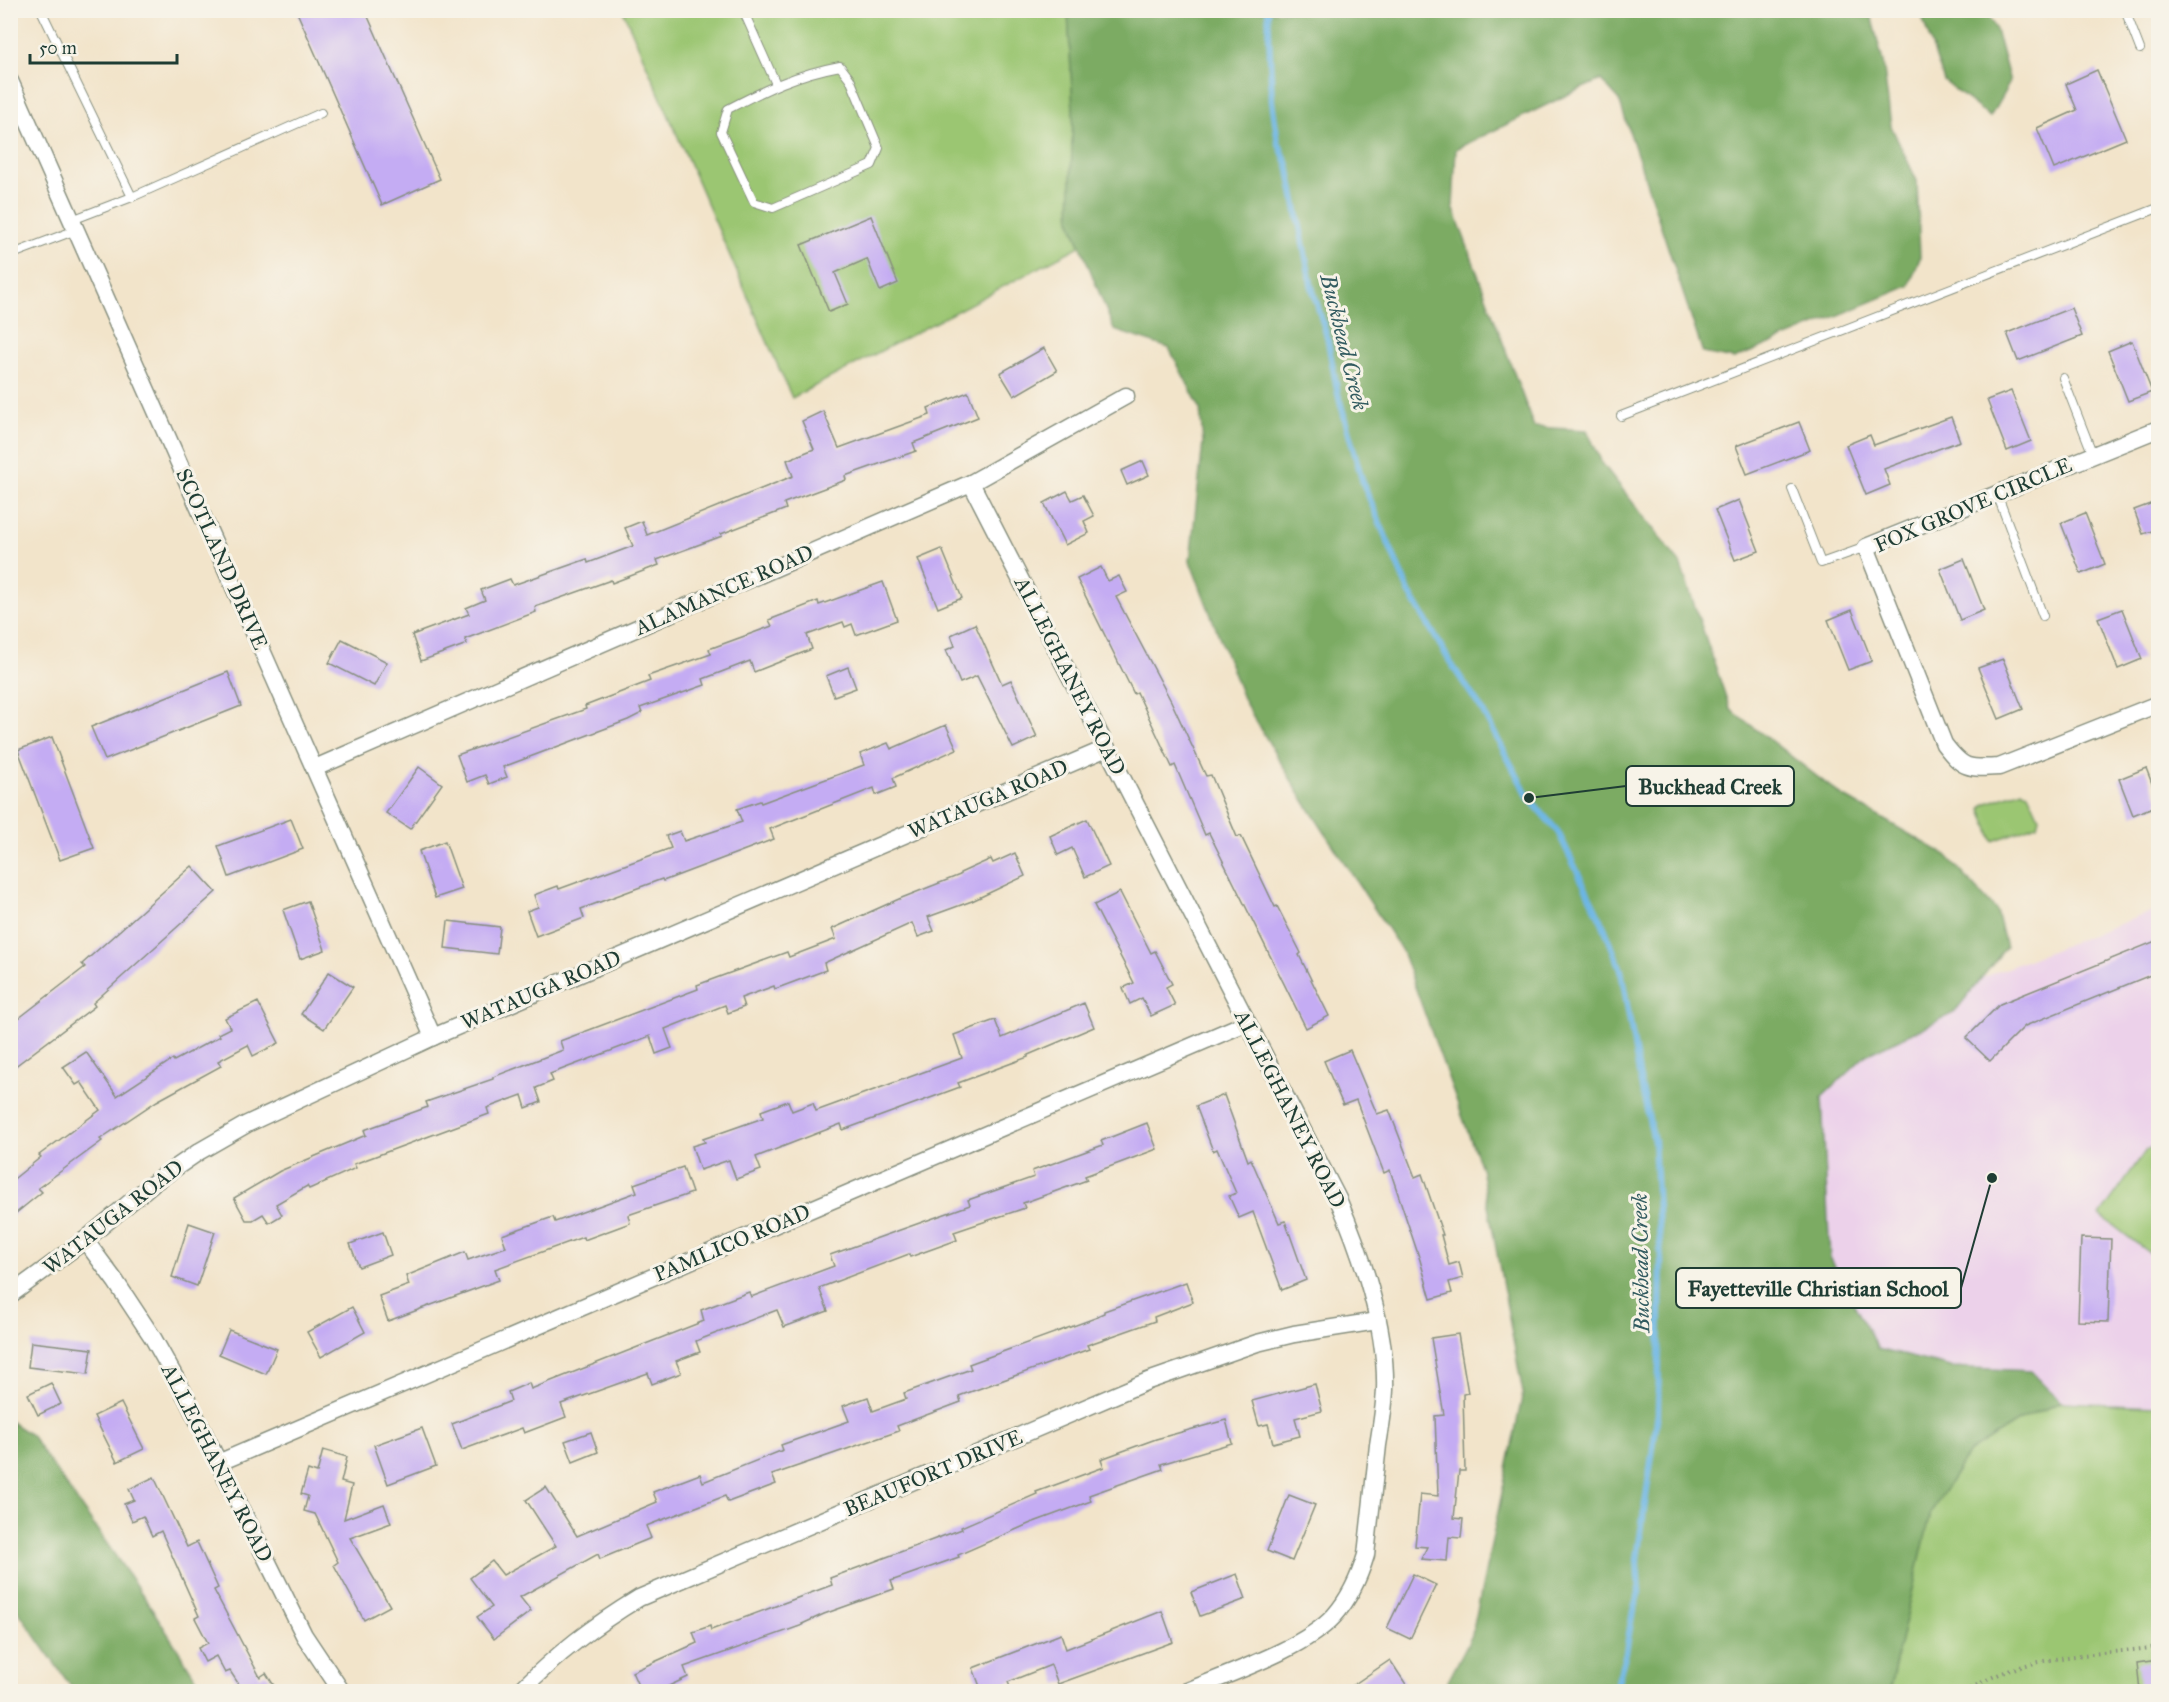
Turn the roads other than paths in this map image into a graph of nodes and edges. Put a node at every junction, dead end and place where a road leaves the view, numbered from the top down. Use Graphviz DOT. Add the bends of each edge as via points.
graph roads {
  1 [pos="41,10"];
  2 [pos="2125,10"];
  3 [pos="743,11"];
  4 [pos="2140,49"];
  5 [pos="10,81"];
  6 [pos="776,84"];
  7 [pos="321,113"];
  8 [pos="132,197"];
  9 [pos="2158,208"];
  10 [pos="74,225"];
  11 [pos="10,255"];
  12 [pos="2063,378"];
  13 [pos="1126,396"];
  14 [pos="1621,417"];
  15 [pos="2158,429"];
  16 [pos="2093,455"];
  17 [pos="971,483"];
  18 [pos="1792,489"];
  19 [pos="1997,494"];
  20 [pos="1866,547"];
  21 [pos="2043,616"];
  22 [pos="2158,704"];
  23 [pos="1107,748"];
  24 [pos="315,768"];
  25 [pos="1246,1023"];
  26 [pos="433,1037"];
  27 [pos="84,1240"];
  28 [pos="10,1295"];
  29 [pos="1377,1321"];
  30 [pos="218,1463"];
  31 [pos="342,1692"];
  32 [pos="519,1692"];
  33 [pos="1185,1692"];
  1 -- 8 [label="lane"];
  2 -- 4 [label="lane"];
  3 -- 6 [label="lane"];
  5 -- 10 [label="street, SCOTLAND DRIVE"];
  6 -- 6 [label="lane" via="728,109 721,132 754,202 773,208 872,165 879,148 850,79 840,66"];
  7 -- 8 [label="lane"];
  8 -- 10 [label="lane"];
  9 -- 14 [label="lane"];
  10 -- 11 [label="lane"];
  10 -- 24 [label="street, SCOTLAND DRIVE"];
  12 -- 16 [label="lane"];
  13 -- 17 [label="street, ALAMANCE ROAD"];
  15 -- 16 [label="street, FOX GROVE CIRCLE"];
  16 -- 19 [label="street, FOX GROVE CIRCLE"];
  17 -- 23 [label="street, ALLEGHANEY ROAD"];
  17 -- 24 [label="street, ALAMANCE ROAD"];
  18 -- 20 [label="lane" via="1821,564"];
  19 -- 20 [label="street, FOX GROVE CIRCLE"];
  19 -- 21 [label="lane"];
  20 -- 22 [label="street, FOX GROVE CIRCLE" via="1944,744 1957,761 1974,769 1999,767"];
  23 -- 25 [label="street, ALLEGHANEY ROAD"];
  23 -- 26 [label="street, WATAUGA ROAD"];
  24 -- 26 [label="street, SCOTLAND DRIVE"];
  25 -- 29 [label="street, ALLEGHANEY ROAD" via="1338,1199 1367,1279"];
  25 -- 30 [label="street, PAMLICO ROAD"];
  26 -- 27 [label="street, WATAUGA ROAD" via="247,1124 200,1151 152,1184"];
  27 -- 28 [label="street, WATAUGA ROAD"];
  27 -- 30 [label="street, ALLEGHANEY ROAD" via="153,1338"];
  29 -- 32 [label="street, BEAUFORT DRIVE" via="1257,1343 1148,1381 639,1598 565,1648"];
  29 -- 33 [label="street, ALLEGHANEY ROAD" via="1385,1389 1366,1555 1349,1596 1332,1617 1288,1648"];
  30 -- 31 [label="street, ALLEGHANEY ROAD" via="304,1635"];
}
